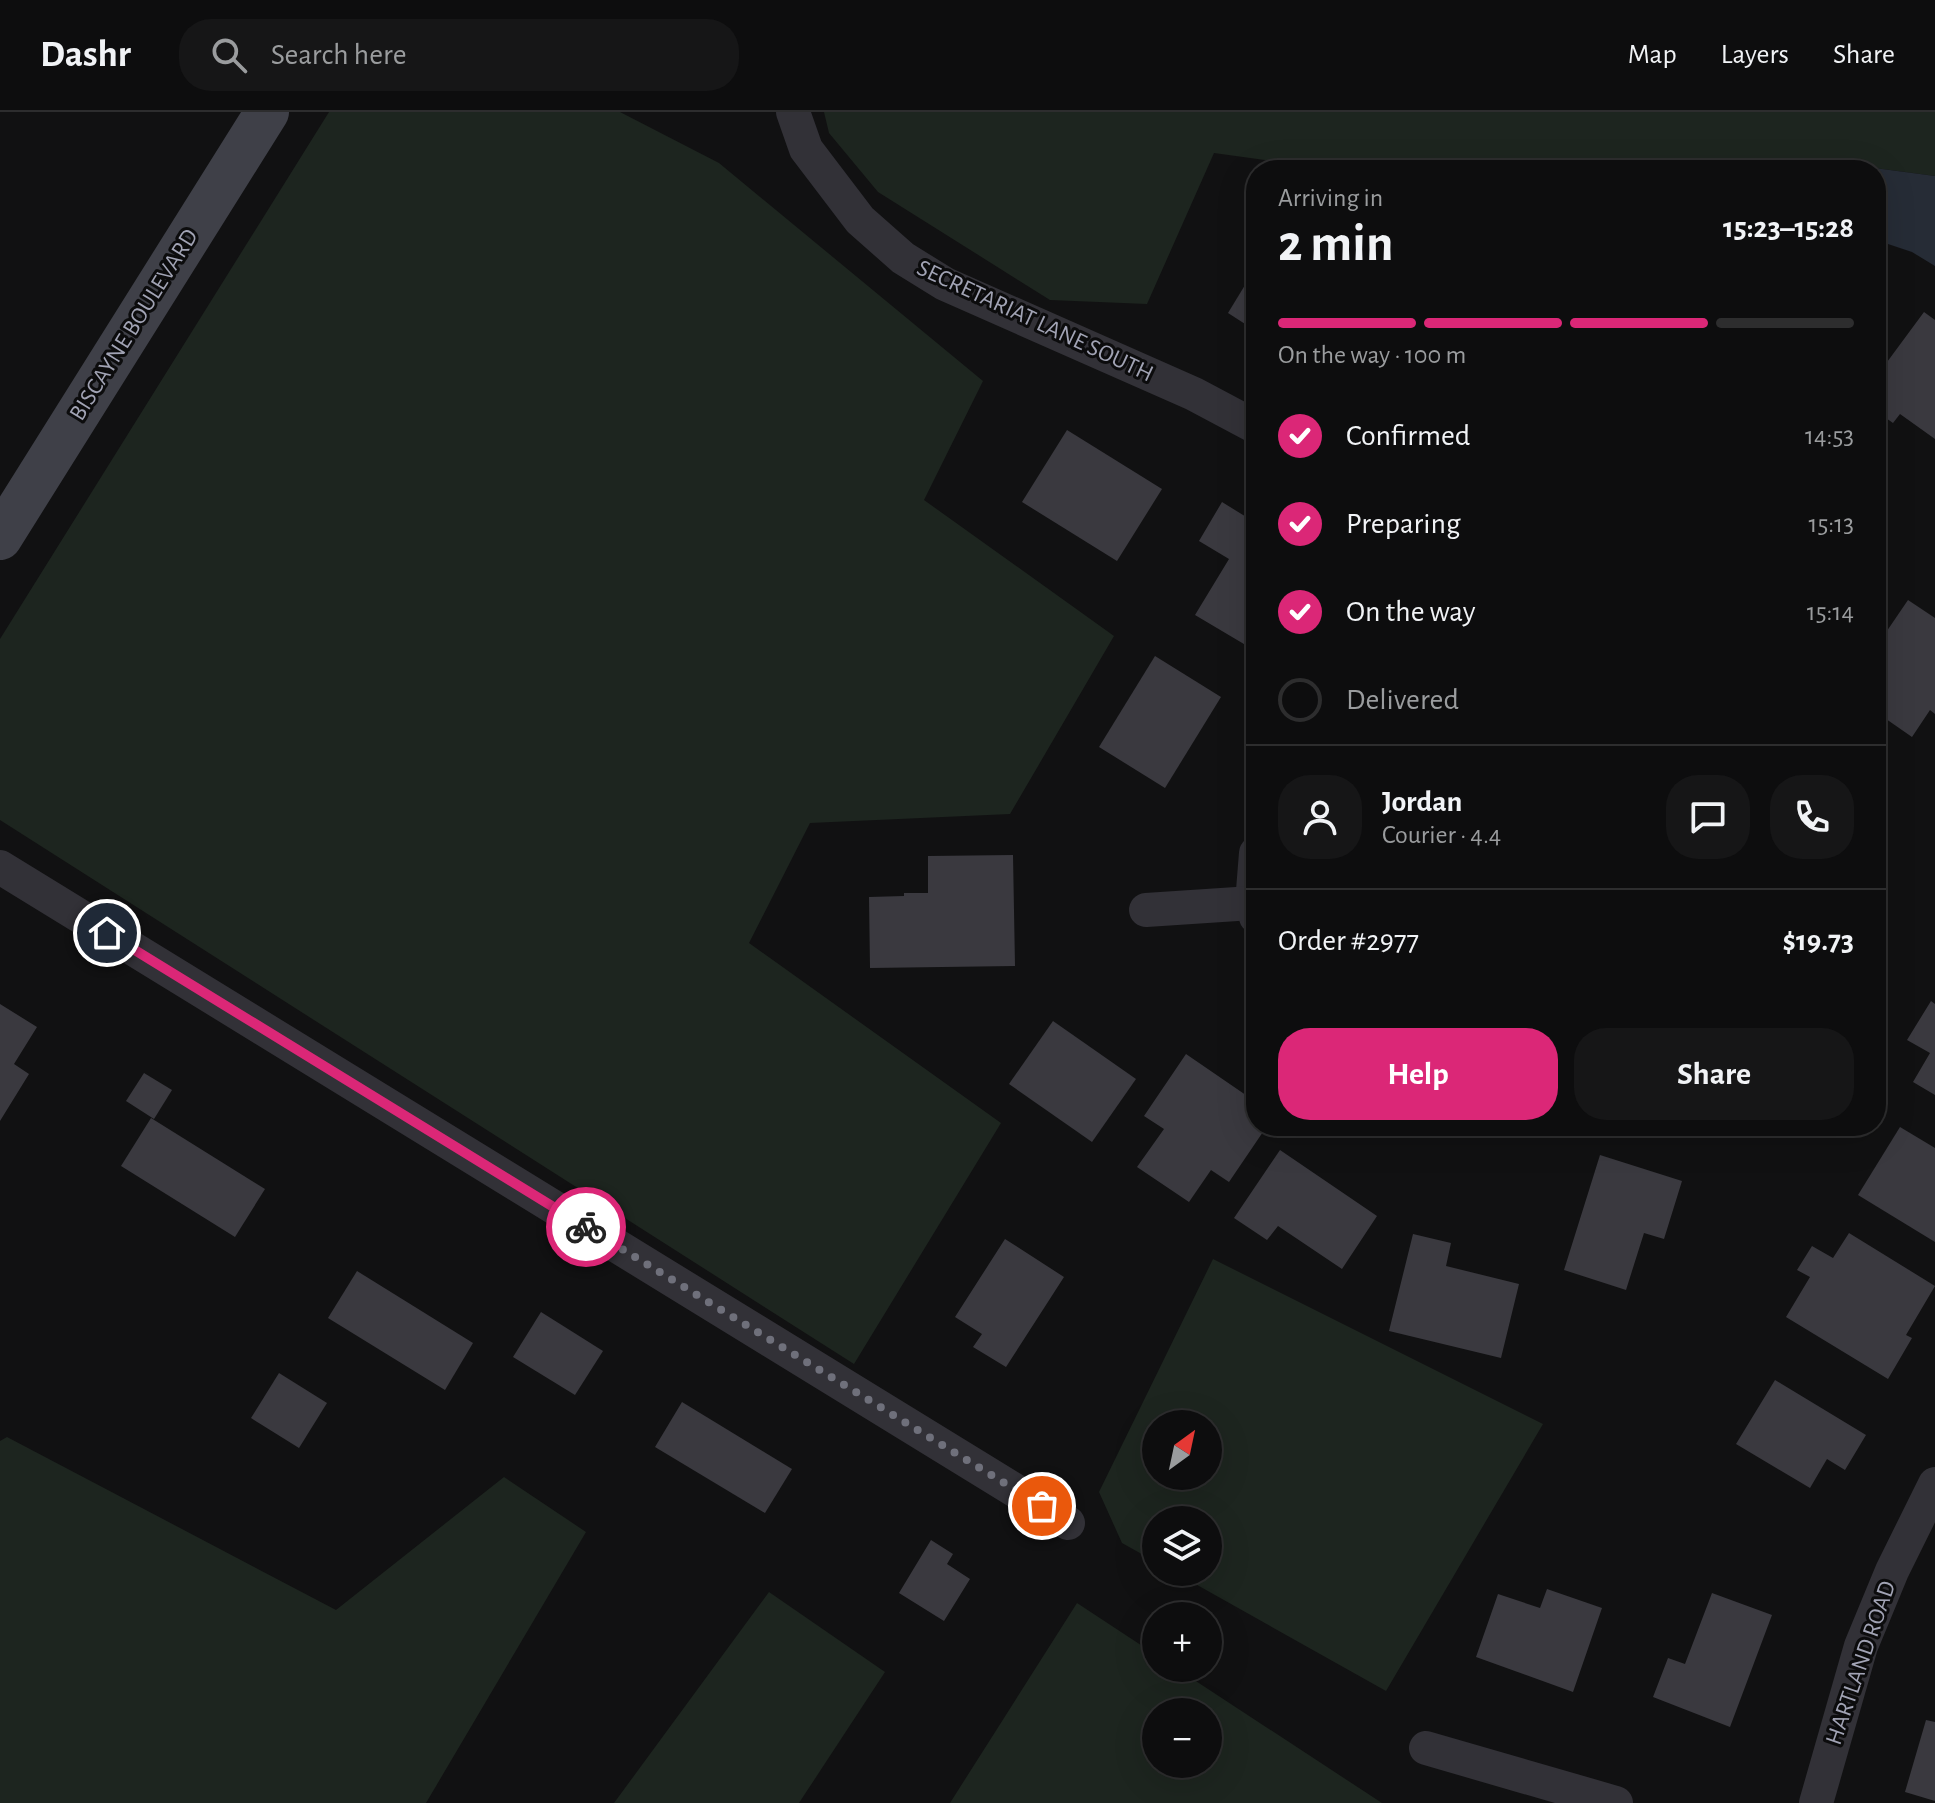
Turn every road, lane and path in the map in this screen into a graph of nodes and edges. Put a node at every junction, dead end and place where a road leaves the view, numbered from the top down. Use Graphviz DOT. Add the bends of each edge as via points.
graph roads {
  1 [pos="267,112"];
  2 [pos="793,112"];
  3 [pos="1246,422"];
  4 [pos="0,538"];
  5 [pos="0,867"];
  6 [pos="1146,910"];
  7 [pos="1246,910"];
  8 [pos="1935,1484"];
  9 [pos="1068,1523"];
  10 [pos="1426,1748"];
  11 [pos="1616,1803"];
  12 [pos="1816,1803"];
  1 -- 4 [label="street, BISCAYNE BOULEVARD"];
  2 -- 3 [label="street, SECRETARIAT LANE SOUTH" via="806,149 860,220 903,258 945,284"];
  5 -- 9 [label="street"];
  6 -- 7 [label="street"];
  8 -- 12 [label="street, HARTLAND ROAD" via="1861,1646"];
  10 -- 11 [label="street"];
}
